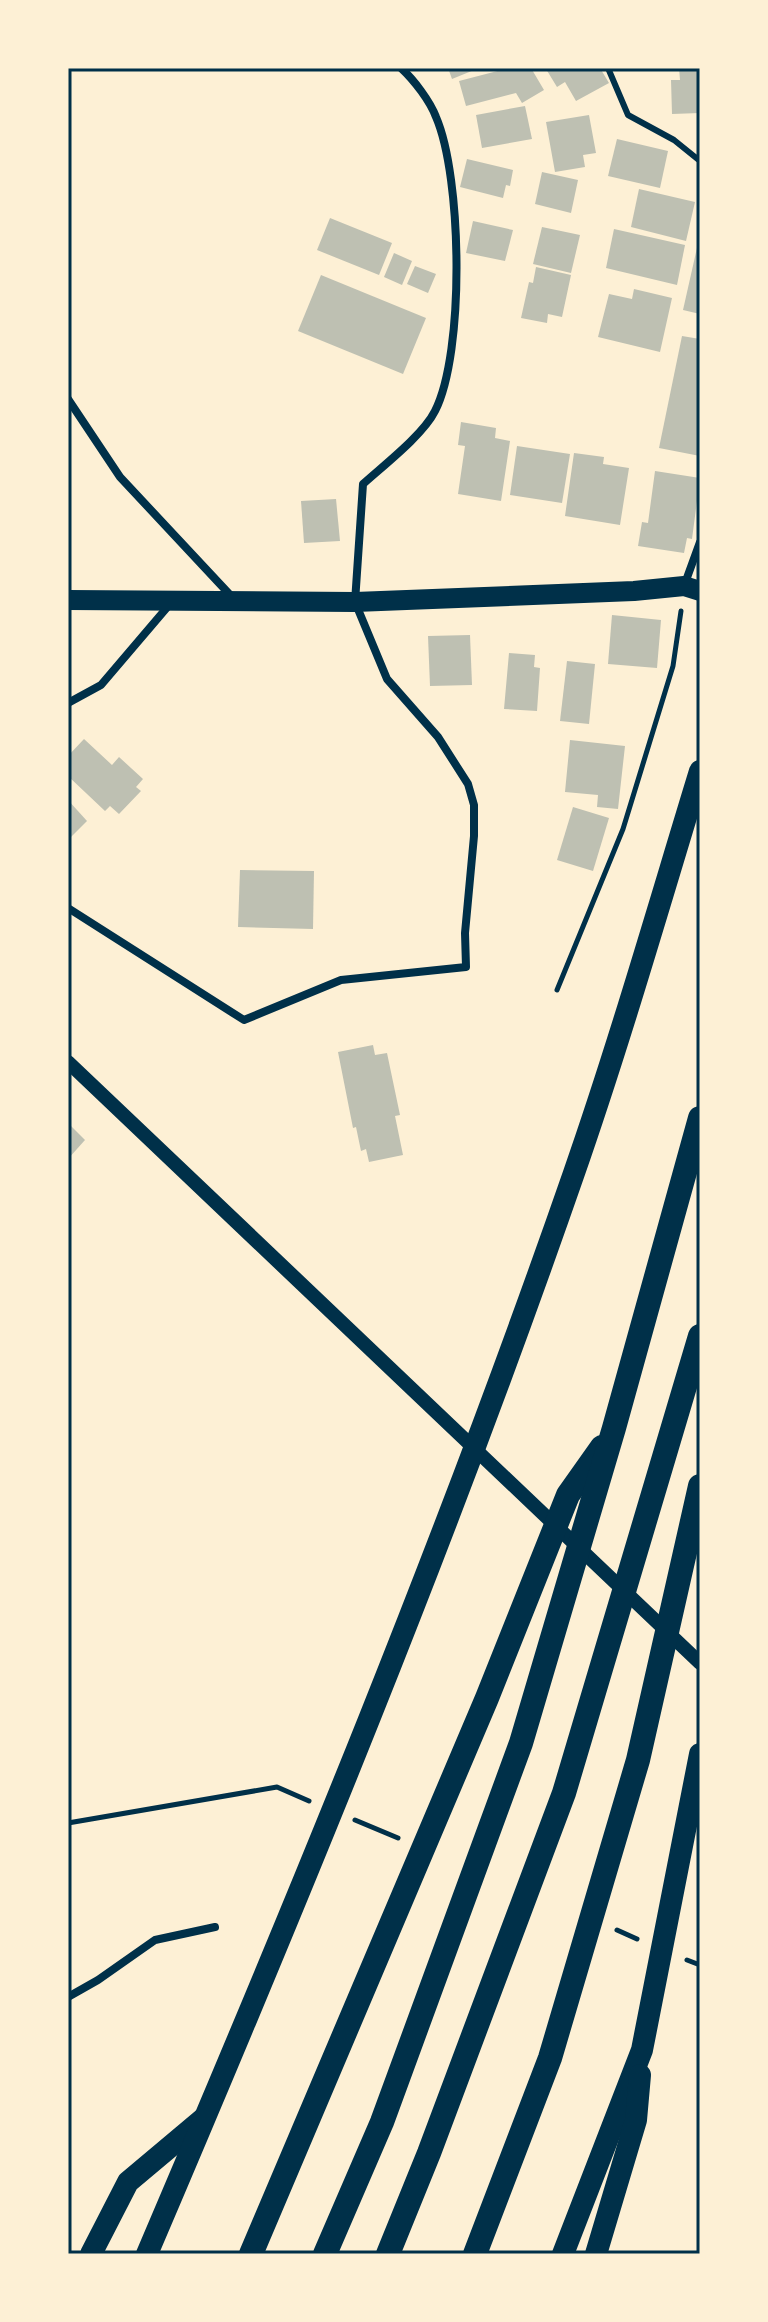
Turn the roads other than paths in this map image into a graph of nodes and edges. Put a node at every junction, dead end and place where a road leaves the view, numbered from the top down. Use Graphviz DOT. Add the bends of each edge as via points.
graph roads {
  1 [pos="401,68"];
  2 [pos="608,68"];
  3 [pos="700,161"];
  4 [pos="68,399"];
  5 [pos="700,542"];
  6 [pos="692,588"];
  7 [pos="68,600"];
  8 [pos="235,600"];
  9 [pos="173,601"];
  10 [pos="355,602"];
  11 [pos="68,703"];
  12 [pos="700,771"];
  13 [pos="68,908"];
  14 [pos="68,1062"];
  15 [pos="700,1118"];
  16 [pos="700,1336"];
  17 [pos="614,1428"];
  18 [pos="475,1448"];
  19 [pos="700,1486"];
  20 [pos="697,1660"];
  21 [pos="700,1754"];
  22 [pos="215,1927"];
  23 [pos="68,1997"];
  24 [pos="642,2050"];
  25 [pos="206,2116"];
  26 [pos="91,2254"];
  27 [pos="147,2254"];
  28 [pos="251,2254"];
  29 [pos="325,2254"];
  30 [pos="388,2254"];
  31 [pos="475,2254"];
  32 [pos="563,2254"];
  33 [pos="596,2254"];
  1 -- 10 [label="street" via="436,116 448,157 458,276 449,365 435,411 363,484"];
  2 -- 3 [label="lane" via="628,115"];
  4 -- 8 [label="street" via="120,477"];
  5 -- 6 [label="street"];
  6 -- 10 [label="main road"];
  7 -- 9 [label="main road"];
  8 -- 9 [label="main road"];
  8 -- 10 [label="main road"];
  9 -- 11 [label="street" via="101,685"];
  10 -- 13 [label="street" via="387,679 438,737 468,784 474,836 466,967 341,980 244,1020"];
  12 -- 18 [label="highway" via="575,1170"];
  14 -- 18 [label="street"];
  15 -- 17 [label="highway"];
  16 -- 30 [label="highway" via="564,1793"];
  17 -- 28 [label="highway" via="568,1495"];
  17 -- 29 [label="highway" via="521,1743 382,2122"];
  18 -- 20 [label="street"];
  18 -- 25 [label="highway"];
  19 -- 31 [label="highway" via="638,1760 550,2058"];
  21 -- 24 [label="highway"];
  22 -- 23 [label="street" via="155,1940"];
  24 -- 32 [label="highway"];
  24 -- 33 [label="highway" via="636,2120"];
  25 -- 26 [label="highway" via="128,2182"];
  25 -- 27 [label="highway"];
}
